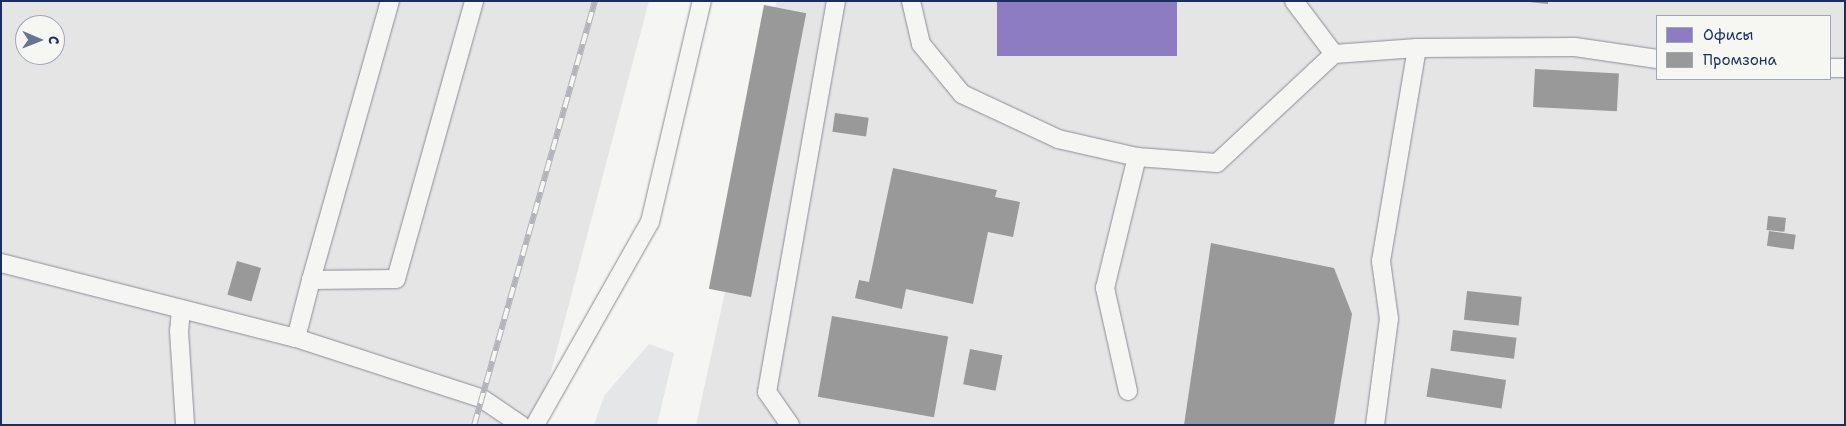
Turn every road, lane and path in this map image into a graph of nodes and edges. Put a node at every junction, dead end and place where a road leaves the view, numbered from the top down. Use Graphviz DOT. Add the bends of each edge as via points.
graph roads {
  1 [pos="390,1"];
  2 [pos="474,1"];
  3 [pos="702,1"];
  4 [pos="836,1"];
  5 [pos="911,1"];
  6 [pos="1294,1"];
  7 [pos="1417,48"];
  8 [pos="1334,54"];
  9 [pos="1656,60"];
  10 [pos="1831,68"];
  11 [pos="1845,68"];
  12 [pos="1137,157"];
  13 [pos="1,263"];
  14 [pos="311,280"];
  15 [pos="181,309"];
  16 [pos="296,338"];
  17 [pos="1128,390"];
  18 [pos="185,425"];
  19 [pos="521,425"];
  20 [pos="535,425"];
  21 [pos="790,425"];
  22 [pos="1375,425"];
  1 -- 14 [label="lane"];
  2 -- 14 [label="lane" via="396,279"];
  3 -- 20 [label="lane" via="650,222"];
  4 -- 21 [label="lane" via="767,392"];
  5 -- 12 [label="lane" via="921,44 962,94 1058,139"];
  6 -- 8 [label="lane"];
  7 -- 8 [label="lane"];
  7 -- 9 [label="lane" via="1576,47"];
  7 -- 22 [label="lane" via="1381,261 1389,319"];
  8 -- 12 [label="lane" via="1217,163"];
  10 -- 11 [label="lane"];
  12 -- 17 [label="lane" via="1104,288"];
  13 -- 15 [label="lane"];
  14 -- 16 [label="lane"];
  15 -- 16 [label="lane"];
  15 -- 18 [label="lane" via="179,331"];
  16 -- 19 [label="lane" via="481,398"];
}
